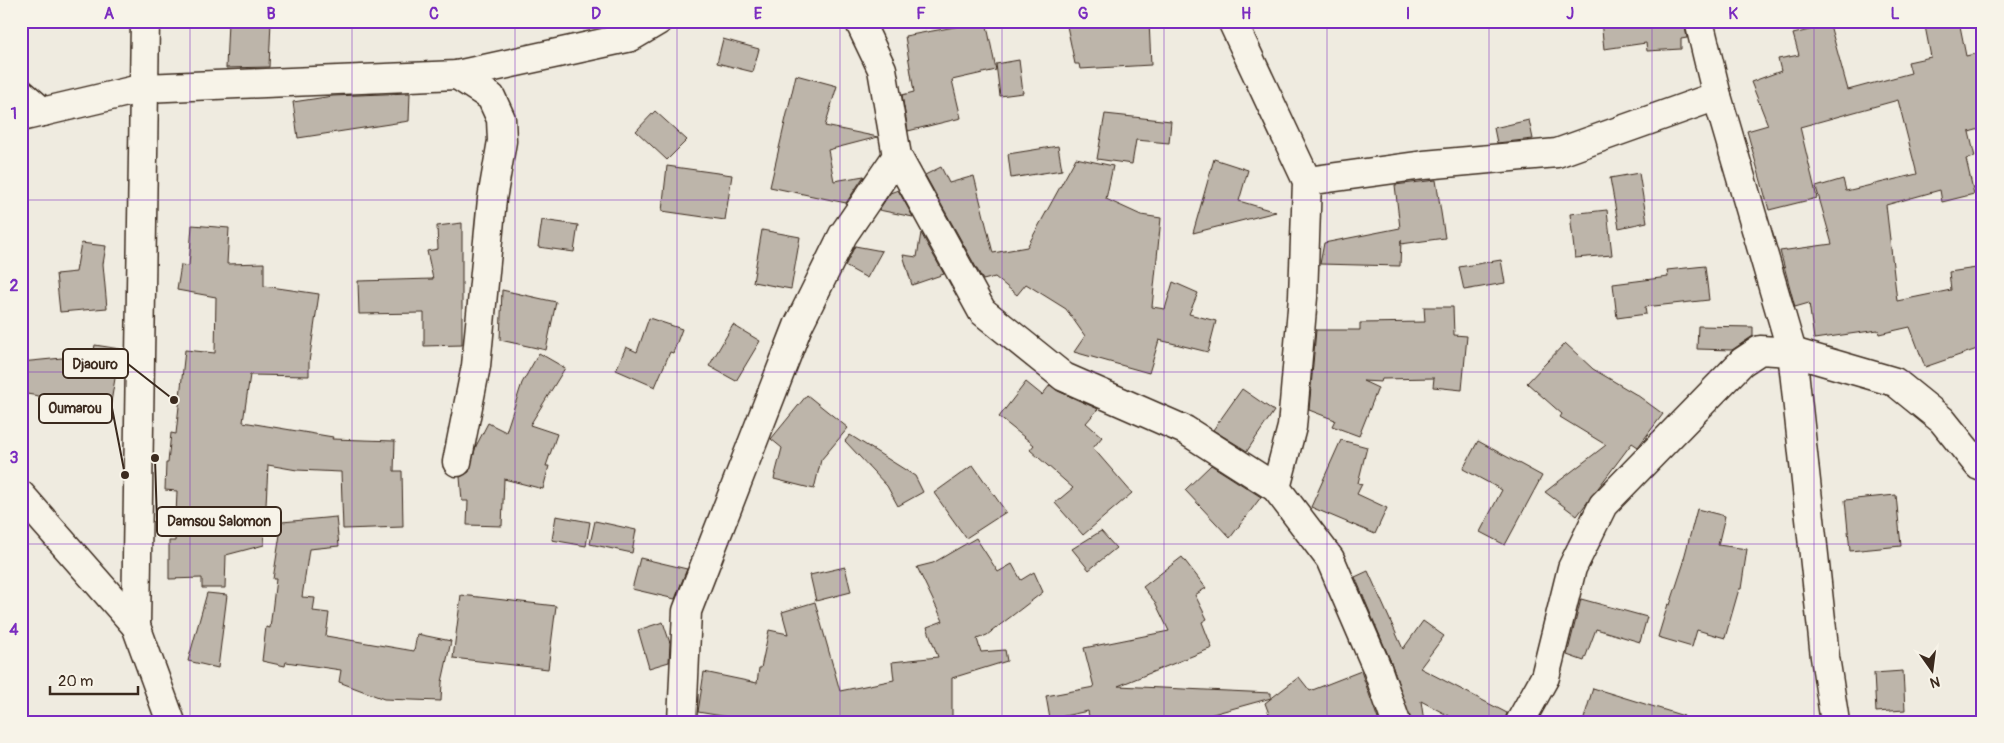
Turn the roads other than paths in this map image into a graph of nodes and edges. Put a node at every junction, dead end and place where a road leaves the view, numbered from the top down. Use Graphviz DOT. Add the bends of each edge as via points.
graph roads {
  1 [pos="145,21"];
  2 [pos="658,21"];
  3 [pos="859,21"];
  4 [pos="1232,21"];
  5 [pos="1698,21"];
  6 [pos="456,75"];
  7 [pos="144,88"];
  8 [pos="21,93"];
  9 [pos="1717,96"];
  10 [pos="32,115"];
  11 [pos="897,156"];
  12 [pos="1307,181"];
  13 [pos="1792,352"];
  14 [pos="457,462"];
  15 [pos="1983,467"];
  16 [pos="1276,488"];
  17 [pos="21,495"];
  18 [pos="136,626"];
  19 [pos="171,722"];
  20 [pos="682,722"];
  21 [pos="1396,722"];
  22 [pos="1520,722"];
  23 [pos="1835,722"];
  1 -- 7 [label="street"];
  2 -- 6 [label="street" via="631,37"];
  3 -- 11 [label="street" via="882,69"];
  4 -- 12 [label="street"];
  5 -- 9 [label="street"];
  6 -- 7 [label="street"];
  6 -- 14 [label="street" via="491,96 501,119 502,141 492,199 476,366"];
  7 -- 10 [label="street"];
  7 -- 18 [label="street"];
  8 -- 10 [label="street"];
  9 -- 12 [label="street" via="1557,153 1424,165"];
  9 -- 13 [label="street"];
  11 -- 16 [label="street" via="982,311 1064,377 1185,430"];
  11 -- 20 [label="street" via="843,235 798,326 688,611"];
  12 -- 16 [label="street" via="1303,297 1292,427"];
  13 -- 15 [label="street" via="1895,382 1942,420"];
  13 -- 22 [label="street" via="1760,350 1742,362 1603,506 1572,568 1545,678"];
  13 -- 23 [label="street"];
  16 -- 21 [label="street" via="1330,560 1377,668"];
  17 -- 18 [label="street"];
  18 -- 19 [label="street"];
}
